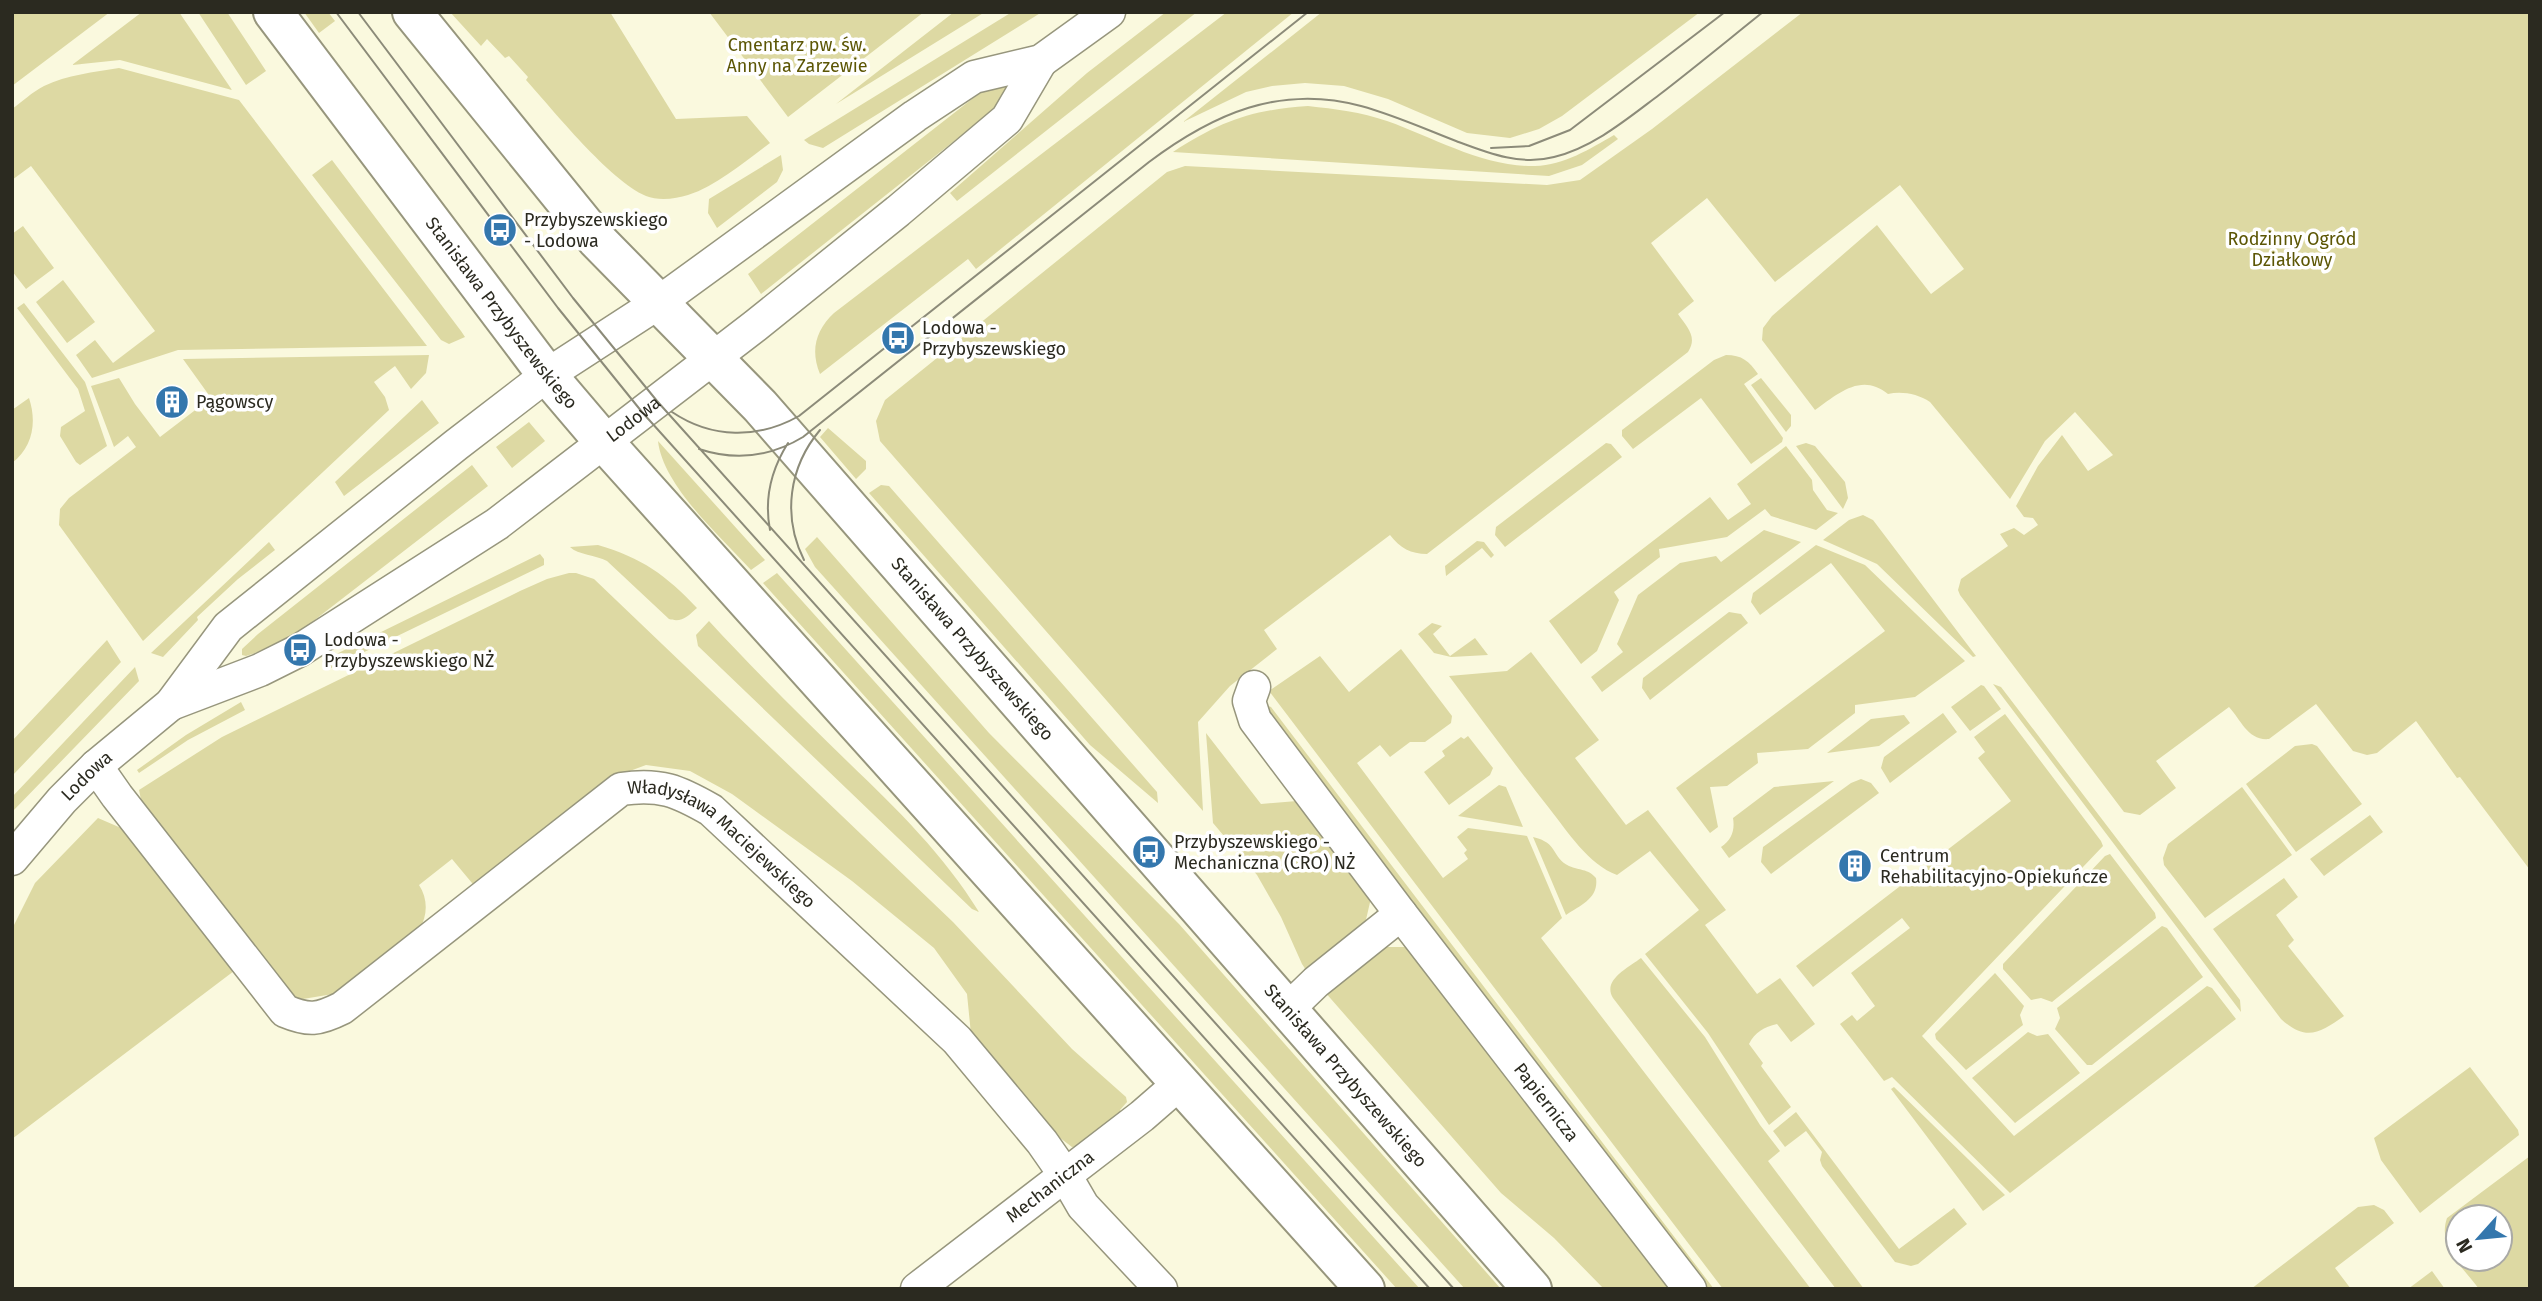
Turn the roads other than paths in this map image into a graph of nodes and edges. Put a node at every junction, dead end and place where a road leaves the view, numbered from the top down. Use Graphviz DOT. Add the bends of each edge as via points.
graph roads {
  1 [pos="273,12"];
  2 [pos="412,12"];
  3 [pos="1109,12"];
  4 [pos="1041,61"];
  5 [pos="658,303"];
  6 [pos="713,358"];
  7 [pos="547,375"];
  8 [pos="604,442"];
  9 [pos="1254,687"];
  10 [pos="171,704"];
  11 [pos="96,766"];
  12 [pos="12,859"];
  13 [pos="1401,914"];
  14 [pos="1287,1010"];
  15 [pos="1180,1083"];
  16 [pos="1065,1175"];
  17 [pos="917,1289"];
  18 [pos="1161,1289"];
  19 [pos="1365,1289"];
  20 [pos="1532,1289"];
  21 [pos="1690,1289"];
  1 -- 7 [label="main road, Stanisława Przybyszewskiego"];
  2 -- 5 [label="main road, Stanisława Przybyszewskiego" via="597,240"];
  3 -- 4 [label="street, Lodowa"];
  4 -- 5 [label="street, Lodowa" via="974,77"];
  4 -- 6 [label="street, Lodowa" via="1006,119"];
  5 -- 6 [label="main road, Stanisława Przybyszewskiego"];
  5 -- 7 [label="street, Lodowa"];
  6 -- 8 [label="street, Lodowa"];
  6 -- 14 [label="main road, Stanisława Przybyszewskiego"];
  7 -- 8 [label="main road, Stanisława Przybyszewskiego"];
  7 -- 10 [label="street, Lodowa" via="228,626"];
  8 -- 10 [label="street, Lodowa" via="498,524 300,650"];
  8 -- 15 [label="main road, Stanisława Przybyszewskiego"];
  9 -- 13 [label="street, Papiernicza" via="1249,701 1255,720"];
  10 -- 11 [label="street, Lodowa"];
  11 -- 12 [label="street, Lodowa"];
  11 -- 16 [label="street, Władysława Maciejewskiego" via="285,1011 304,1018 322,1018 342,1008 621,789 662,787 682,793 711,810 957,1040"];
  13 -- 14 [label="street"];
  13 -- 21 [label="street, Papiernicza"];
  14 -- 20 [label="main road, Stanisława Przybyszewskiego"];
  15 -- 16 [label="street, Mechaniczna"];
  15 -- 19 [label="main road, Stanisława Przybyszewskiego"];
  16 -- 17 [label="street, Mechaniczna"];
  16 -- 18 [label="street, Władysława Maciejewskiego" via="1083,1206"];
}
